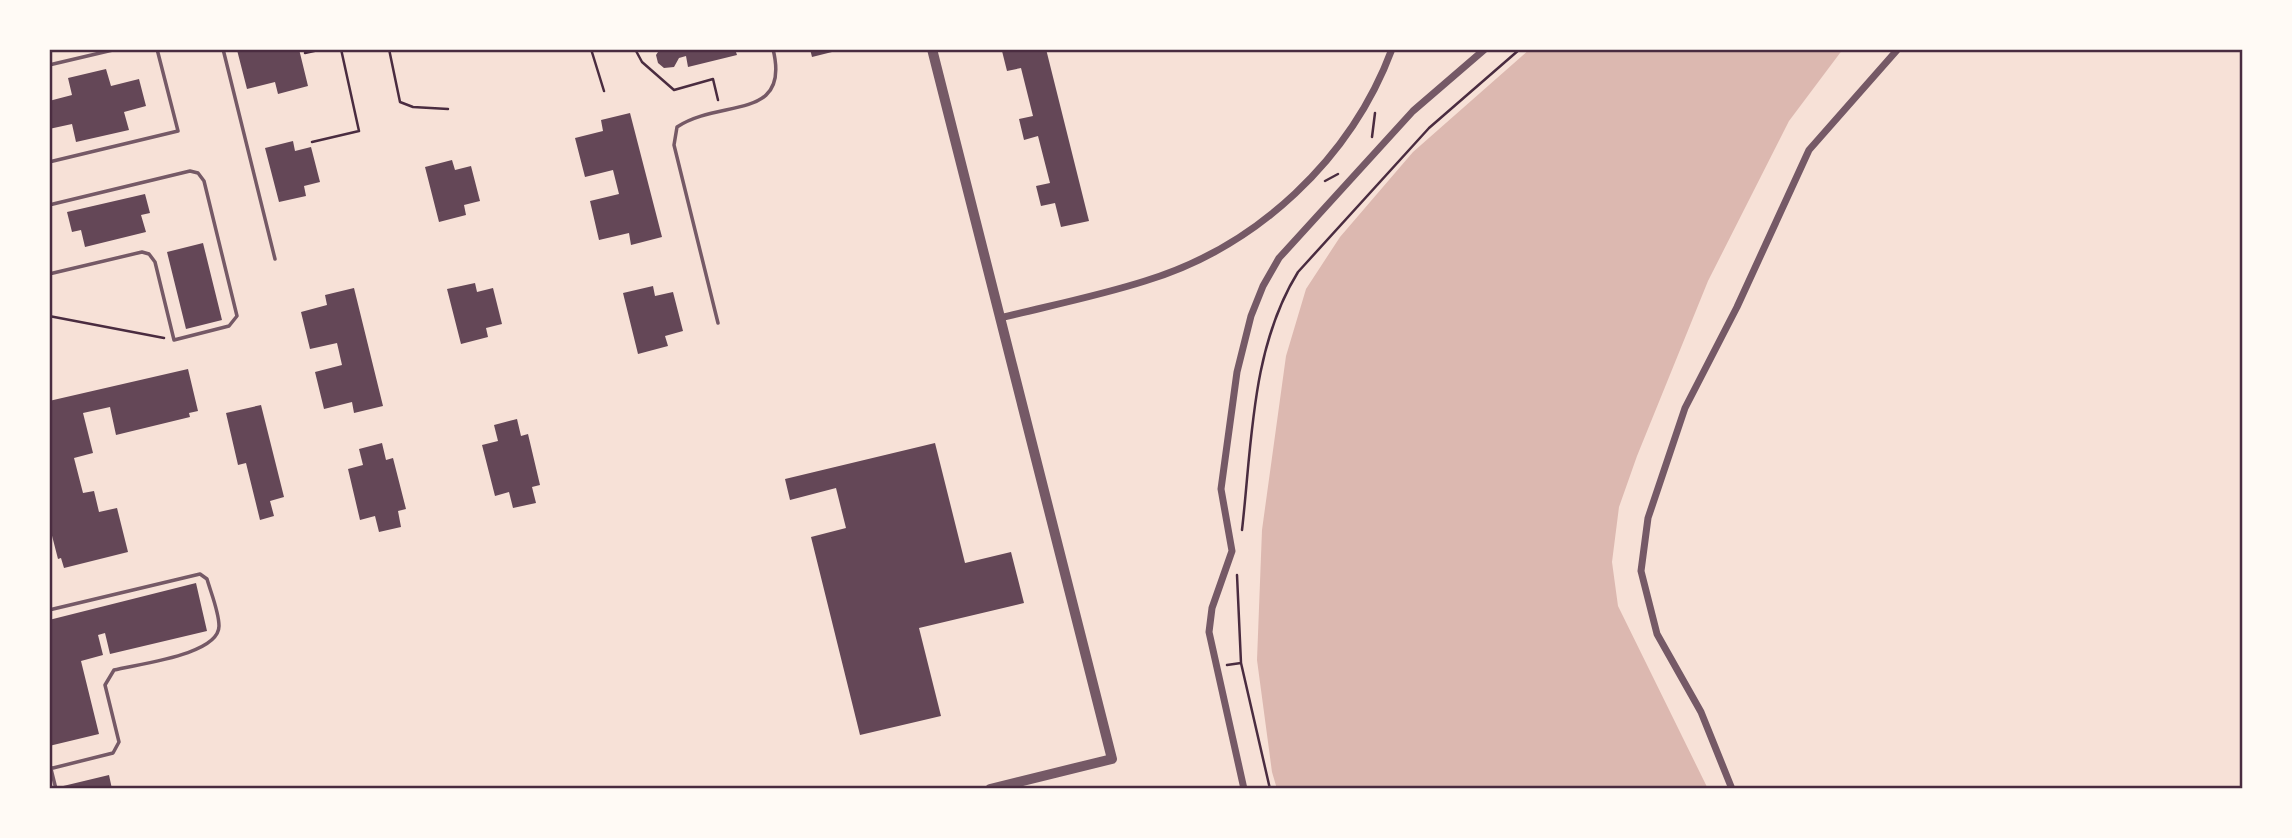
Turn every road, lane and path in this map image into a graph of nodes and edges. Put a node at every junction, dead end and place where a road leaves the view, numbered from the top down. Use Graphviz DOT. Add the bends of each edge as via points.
graph roads {
  1 [pos="117,49"];
  2 [pos="157,49"];
  3 [pos="223,49"];
  4 [pos="324,49"];
  5 [pos="341,49"];
  6 [pos="388,49"];
  7 [pos="591,49"];
  8 [pos="635,49"];
  9 [pos="773,49"];
  10 [pos="932,49"];
  11 [pos="1392,49"];
  12 [pos="1485,49"];
  13 [pos="1520,49"];
  14 [pos="1898,49"];
  15 [pos="305,53"];
  16 [pos="49,65"];
  17 [pos="604,92"];
  18 [pos="1376,109"];
  19 [pos="448,110"];
  20 [pos="720,110"];
  21 [pos="312,142"];
  22 [pos="1370,157"];
  23 [pos="49,162"];
  24 [pos="1347,169"];
  25 [pos="1314,187"];
  26 [pos="49,205"];
  27 [pos="275,258"];
  28 [pos="49,274"];
  29 [pos="49,316"];
  30 [pos="1000,318"];
  31 [pos="718,323"];
  32 [pos="174,340"];
  33 [pos="1241,537"];
  34 [pos="1238,563"];
  35 [pos="49,610"];
  36 [pos="49,761"];
  37 [pos="50,768"];
  38 [pos="56,789"];
  39 [pos="990,789"];
  40 [pos="1244,789"];
  41 [pos="1270,789"];
  42 [pos="1732,789"];
  1 -- 16 [label="lane"];
  2 -- 23 [label="lane" via="178,131"];
  3 -- 27 [label="lane"];
  4 -- 15 [label="path"];
  5 -- 21 [label="path" via="359,131"];
  6 -- 19 [label="path" via="400,102"];
  7 -- 17 [label="path"];
  8 -- 20 [label="path" via="642,62 674,90 713,79"];
  9 -- 20 [label="lane" via="777,83 769,95"];
  10 -- 30 [label="street"];
  11 -- 30 [label="street" via="1379,85 1333,156 1292,199 1217,251 1147,281"];
  12 -- 22 [label="street" via="1413,111"];
  13 -- 33 [label="path" via="1429,128 1298,272 1283,296 1259,377"];
  14 -- 42 [label="street" via="1810,150 1685,408 1648,518 1641,571 1657,634 1701,712"];
  18 -- 22 [label="path"];
  20 -- 31 [label="lane" via="692,117 677,127 674,145"];
  22 -- 40 [label="street" via="1279,258 1251,316 1237,372 1221,489 1232,551 1212,608 1209,632"];
  24 -- 25 [label="path"];
  26 -- 32 [label="lane" via="190,171 198,173 204,181 237,316 229,327"];
  28 -- 32 [label="lane" via="149,254 155,262"];
  29 -- 32 [label="path"];
  30 -- 39 [label="street" via="1112,759"];
  34 -- 41 [label="path" via="1241,663"];
  35 -- 37 [label="lane" via="200,574 207,579 219,627 216,637 203,648 114,670 105,685 117,749"];
  36 -- 37 [label="lane"];
  37 -- 38 [label="lane"];
}
